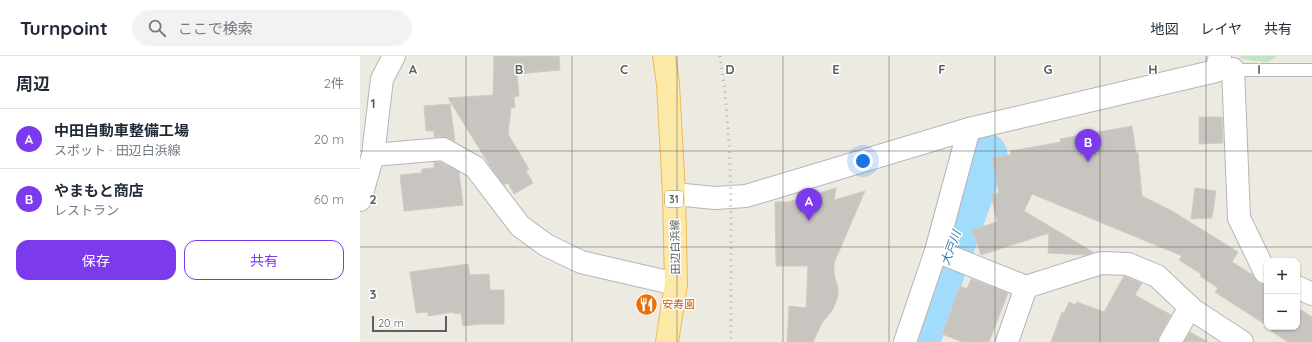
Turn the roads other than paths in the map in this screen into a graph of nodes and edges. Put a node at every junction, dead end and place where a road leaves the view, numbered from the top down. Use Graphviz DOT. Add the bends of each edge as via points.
graph roads {
  1 [pos="394,56"];
  2 [pos="664,56"];
  3 [pos="1223,65"];
  4 [pos="1312,70"];
  5 [pos="969,129"];
  6 [pos="373,155"];
  7 [pos="674,194"];
  8 [pos="360,200"];
  9 [pos="943,253"];
  10 [pos="1264,270"];
  11 [pos="676,284"];
  12 [pos="1026,287"];
  13 [pos="1300,288"];
  14 [pos="1312,294"];
  15 [pos="1190,306"];
  16 [pos="667,342"];
  17 [pos="905,342"];
  18 [pos="1007,342"];
  19 [pos="1170,342"];
  20 [pos="1242,342"];
  1 -- 6 [label="street" via="382,79"];
  2 -- 7 [label="main road, 田辺白浜線 / 31"];
  3 -- 4 [label="lane"];
  3 -- 5 [label="street"];
  3 -- 10 [label="street" via="1239,218"];
  5 -- 7 [label="street" via="746,196 715,198"];
  5 -- 9 [label="street"];
  6 -- 8 [label="street"];
  6 -- 11 [label="street" via="443,149 475,167 520,226 546,245 581,262"];
  7 -- 11 [label="main road, 田辺白浜線 / 31"];
  9 -- 12 [label="street"];
  9 -- 17 [label="street"];
  11 -- 16 [label="main road, 田辺白浜線 / 31"];
  12 -- 15 [label="street" via="1101,263 1128,264 1156,276"];
  12 -- 18 [label="street"];
  13 -- 14 [label="street"];
  15 -- 19 [label="street"];
  15 -- 20 [label="street"];
}
